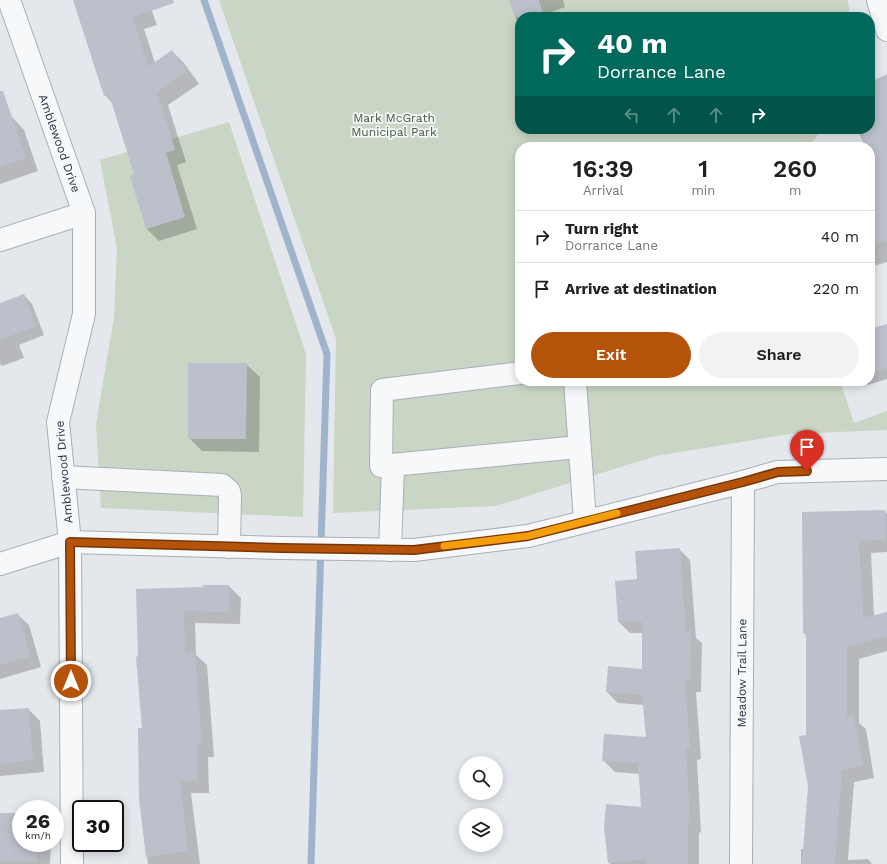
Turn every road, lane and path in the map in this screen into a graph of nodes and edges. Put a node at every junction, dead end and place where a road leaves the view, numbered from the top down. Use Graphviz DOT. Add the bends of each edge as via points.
graph roads {
  1 [pos="9,0"];
  2 [pos="878,0"];
  3 [pos="887,30"];
  4 [pos="84,213"];
  5 [pos="0,240"];
  6 [pos="515,374"];
  7 [pos="575,386"];
  8 [pos="579,447"];
  9 [pos="393,465"];
  10 [pos="887,469"];
  11 [pos="63,477"];
  12 [pos="743,482"];
  13 [pos="585,521"];
  14 [pos="70,542"];
  15 [pos="229,547"];
  16 [pos="390,550"];
  17 [pos="0,564"];
  18 [pos="72,864"];
  19 [pos="741,864"];
  1 -- 4 [label="street, Amblewood Drive"];
  2 -- 3 [label="street"];
  4 -- 5 [label="street"];
  4 -- 11 [label="street, Amblewood Drive" via="84,314 58,422"];
  6 -- 9 [label="street" via="382,390 381,466"];
  7 -- 8 [label="street"];
  8 -- 9 [label="street"];
  8 -- 13 [label="street"];
  9 -- 16 [label="street"];
  10 -- 12 [label="street" via="778,472"];
  11 -- 14 [label="street, Amblewood Drive"];
  11 -- 15 [label="street" via="222,485 229,491 230,496"];
  12 -- 13 [label="street"];
  12 -- 19 [label="street, Meadow Trail Lane"];
  13 -- 16 [label="street" via="528,536 414,550"];
  14 -- 15 [label="street"];
  14 -- 17 [label="street"];
  14 -- 18 [label="street, Amblewood Drive"];
  15 -- 16 [label="street"];
}
